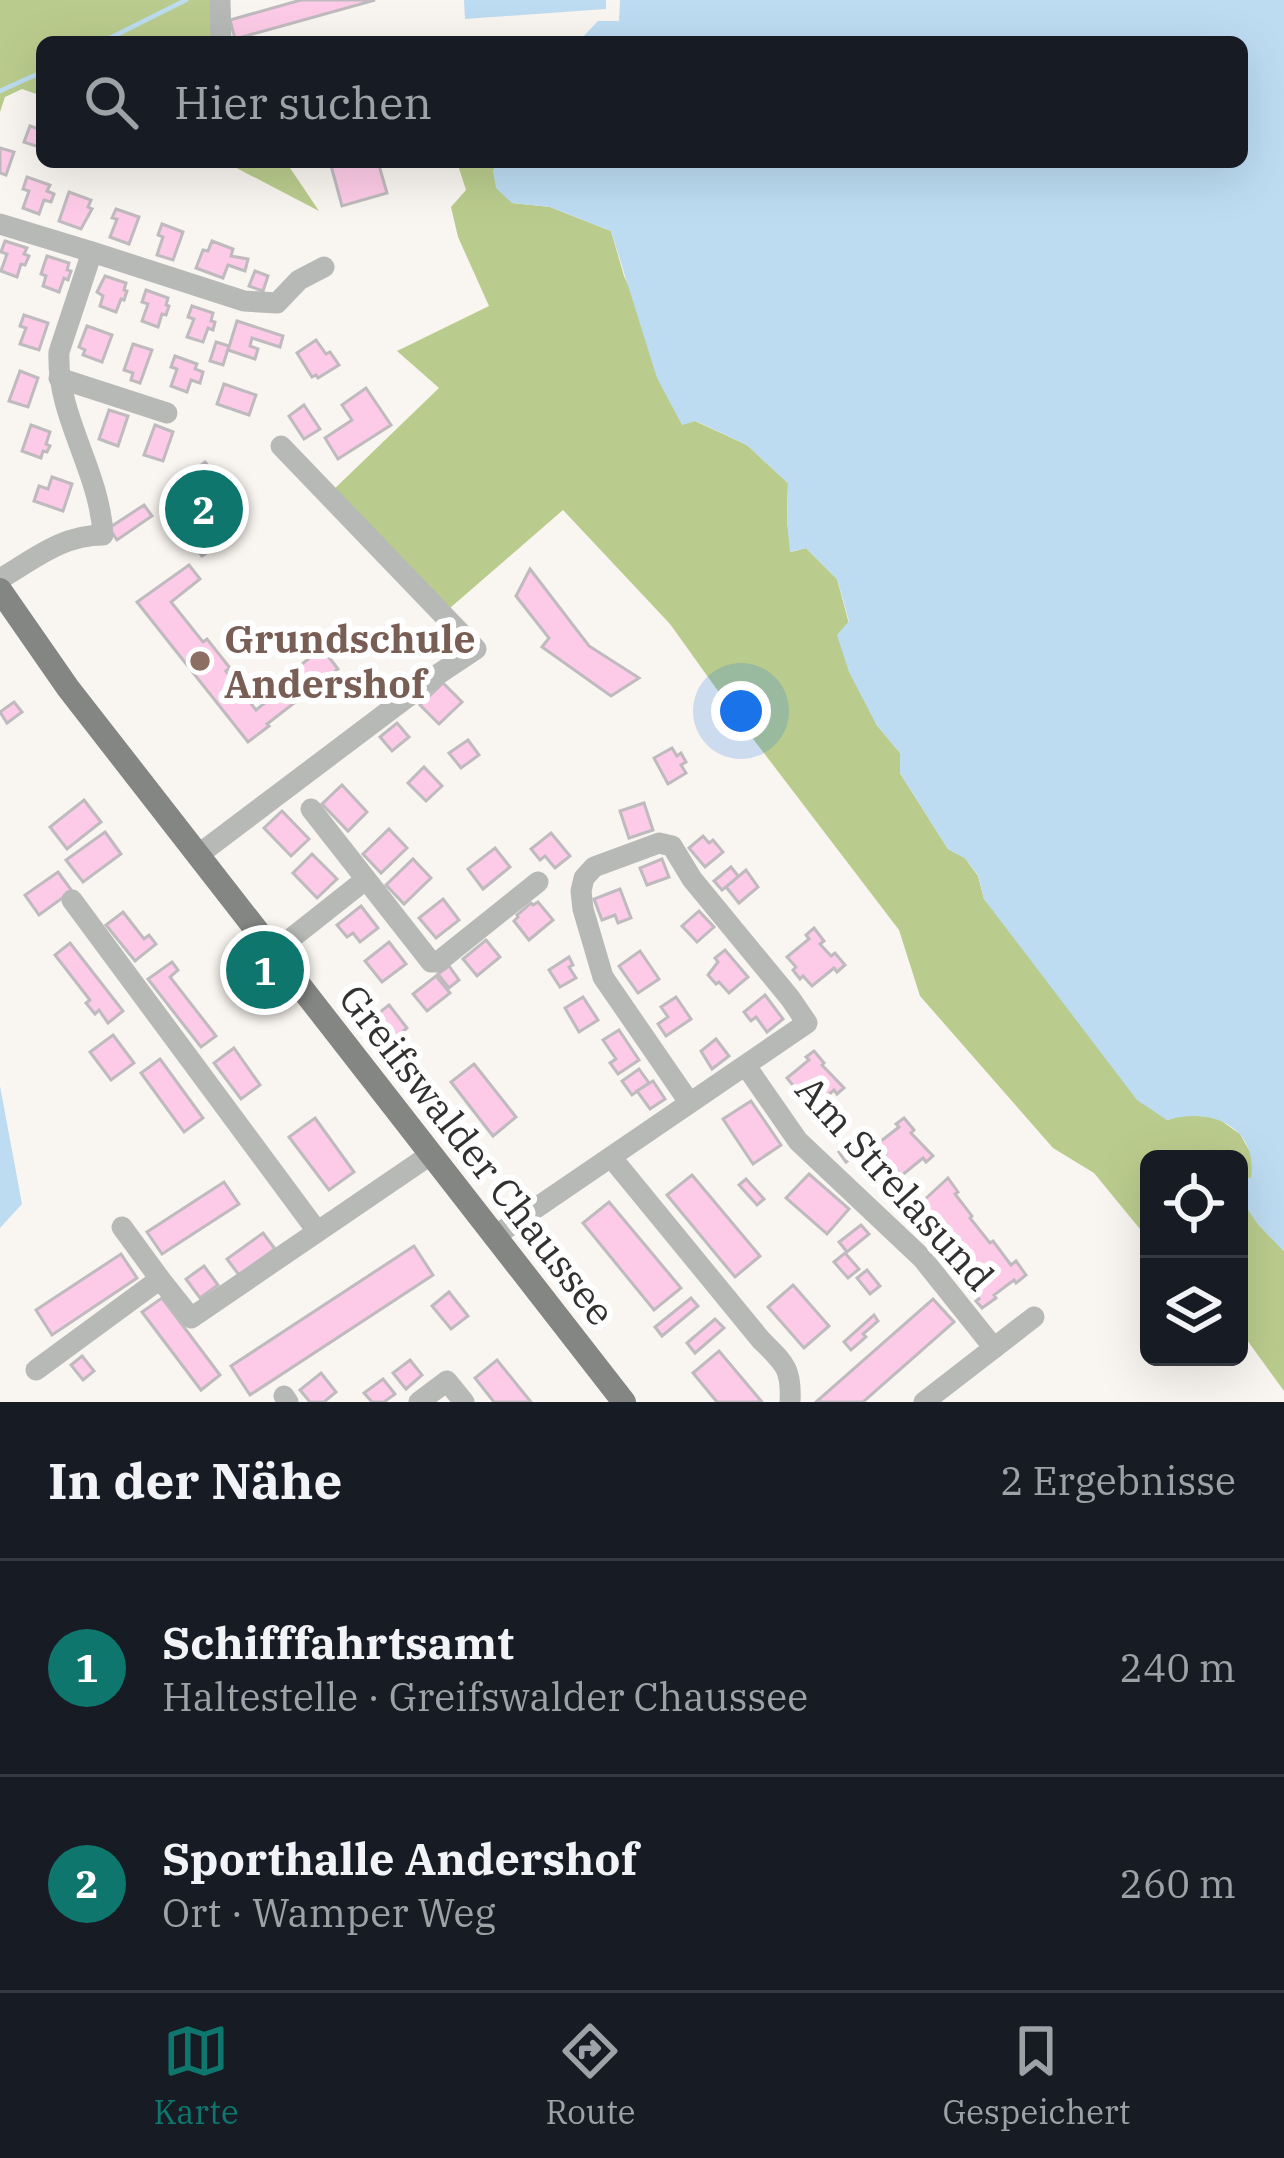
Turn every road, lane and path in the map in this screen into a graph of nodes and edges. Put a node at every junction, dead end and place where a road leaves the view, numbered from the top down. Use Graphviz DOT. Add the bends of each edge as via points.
graph roads {
  1 [pos="220,0"];
  2 [pos="221,36"];
  3 [pos="0,224"];
  4 [pos="92,253"];
  5 [pos="324,267"];
  6 [pos="59,378"];
  7 [pos="167,413"];
  8 [pos="281,446"];
  9 [pos="0,579"];
  10 [pos="0,590"];
  11 [pos="311,809"];
  12 [pos="198,855"];
  13 [pos="365,880"];
  14 [pos="538,882"];
  15 [pos="72,900"];
  16 [pos="274,952"];
  17 [pos="746,1066"];
  18 [pos="688,1102"];
  19 [pos="430,1155"];
  20 [pos="610,1157"];
  21 [pos="122,1227"];
  22 [pos="317,1231"];
  23 [pos="495,1236"];
  24 [pos="160,1279"];
  25 [pos="1034,1317"];
  26 [pos="994,1348"];
  27 [pos="36,1370"];
  28 [pos="419,1402"];
  29 [pos="464,1402"];
  30 [pos="624,1402"];
  31 [pos="790,1402"];
  32 [pos="924,1402"];
  1 -- 2 [label="street"];
  3 -- 4 [label="street"];
  4 -- 5 [label="street" via="244,301 277,303"];
  4 -- 6 [label="street" via="59,352"];
  6 -- 7 [label="street"];
  6 -- 9 [label="street" via="100,501 103,535 59,543"];
  8 -- 12 [label="street" via="476,649"];
  10 -- 12 [label="main road, Greifswalder Chaussee"];
  11 -- 13 [label="street, Greifswalder Chaussee"];
  12 -- 16 [label="main road, Greifswalder Chaussee"];
  13 -- 14 [label="street, Greifswalder Chaussee" via="431,962"];
  13 -- 16 [label="street"];
  15 -- 22 [label="street"];
  16 -- 19 [label="main road, Greifswalder Chaussee"];
  17 -- 18 [label="street"];
  17 -- 18 [label="street" via="807,1023 790,998 671,846 659,843 594,867 580,891 602,976"];
  17 -- 26 [label="street, Am Strelasund" via="798,1141 922,1258"];
  18 -- 20 [label="street"];
  19 -- 22 [label="street"];
  19 -- 23 [label="main road, Greifswalder Chaussee"];
  20 -- 23 [label="street"];
  20 -- 31 [label="street" via="787,1366"];
  21 -- 24 [label="street"];
  22 -- 24 [label="street" via="190,1318"];
  23 -- 30 [label="main road, Greifswalder Chaussee"];
  24 -- 27 [label="street"];
  25 -- 26 [label="street"];
  26 -- 32 [label="street"];
  28 -- 29 [label="street" via="447,1381"];
}
